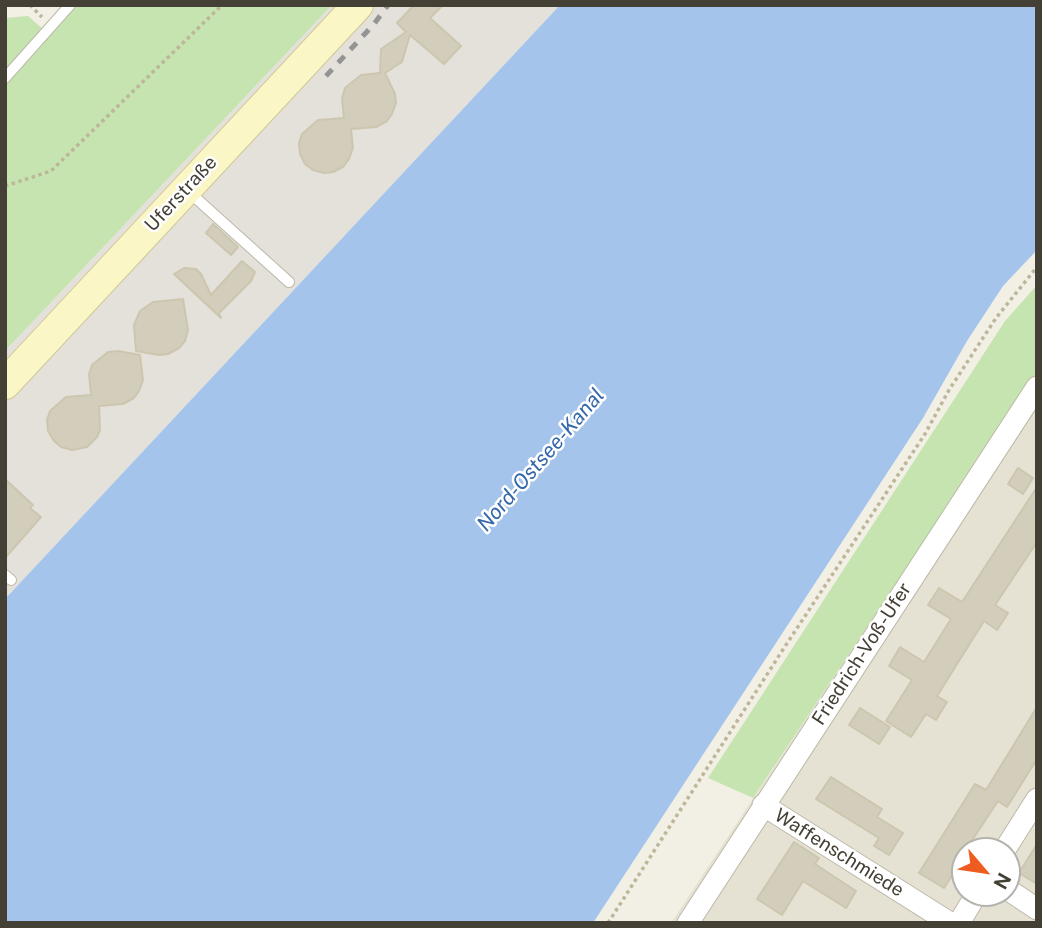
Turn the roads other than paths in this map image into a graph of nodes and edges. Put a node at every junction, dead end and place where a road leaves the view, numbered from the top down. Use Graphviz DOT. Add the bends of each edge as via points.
graph roads {
  1 [pos="70,5"];
  2 [pos="358,5"];
  3 [pos="5,78"];
  4 [pos="186,189"];
  5 [pos="289,282"];
  6 [pos="5,384"];
  7 [pos="1037,387"];
  8 [pos="1037,799"];
  9 [pos="763,805"];
  10 [pos="1013,837"];
  11 [pos="1021,898"];
  12 [pos="969,907"];
  13 [pos="1037,909"];
  14 [pos="688,923"];
  15 [pos="950,923"];
  16 [pos="958,923"];
  1 -- 3 [label="lane"];
  2 -- 4 [label="street, Uferstraße"];
  4 -- 5 [label="lane"];
  4 -- 6 [label="street, Uferstraße"];
  7 -- 9 [label="street, Friedrich-Voß-Ufer"];
  8 -- 10 [label="street"];
  9 -- 14 [label="street, Friedrich-Voß-Ufer"];
  9 -- 15 [label="street, Waffenschmiede"];
  11 -- 13 [label="street"];
  12 -- 16 [label="street"];
}
